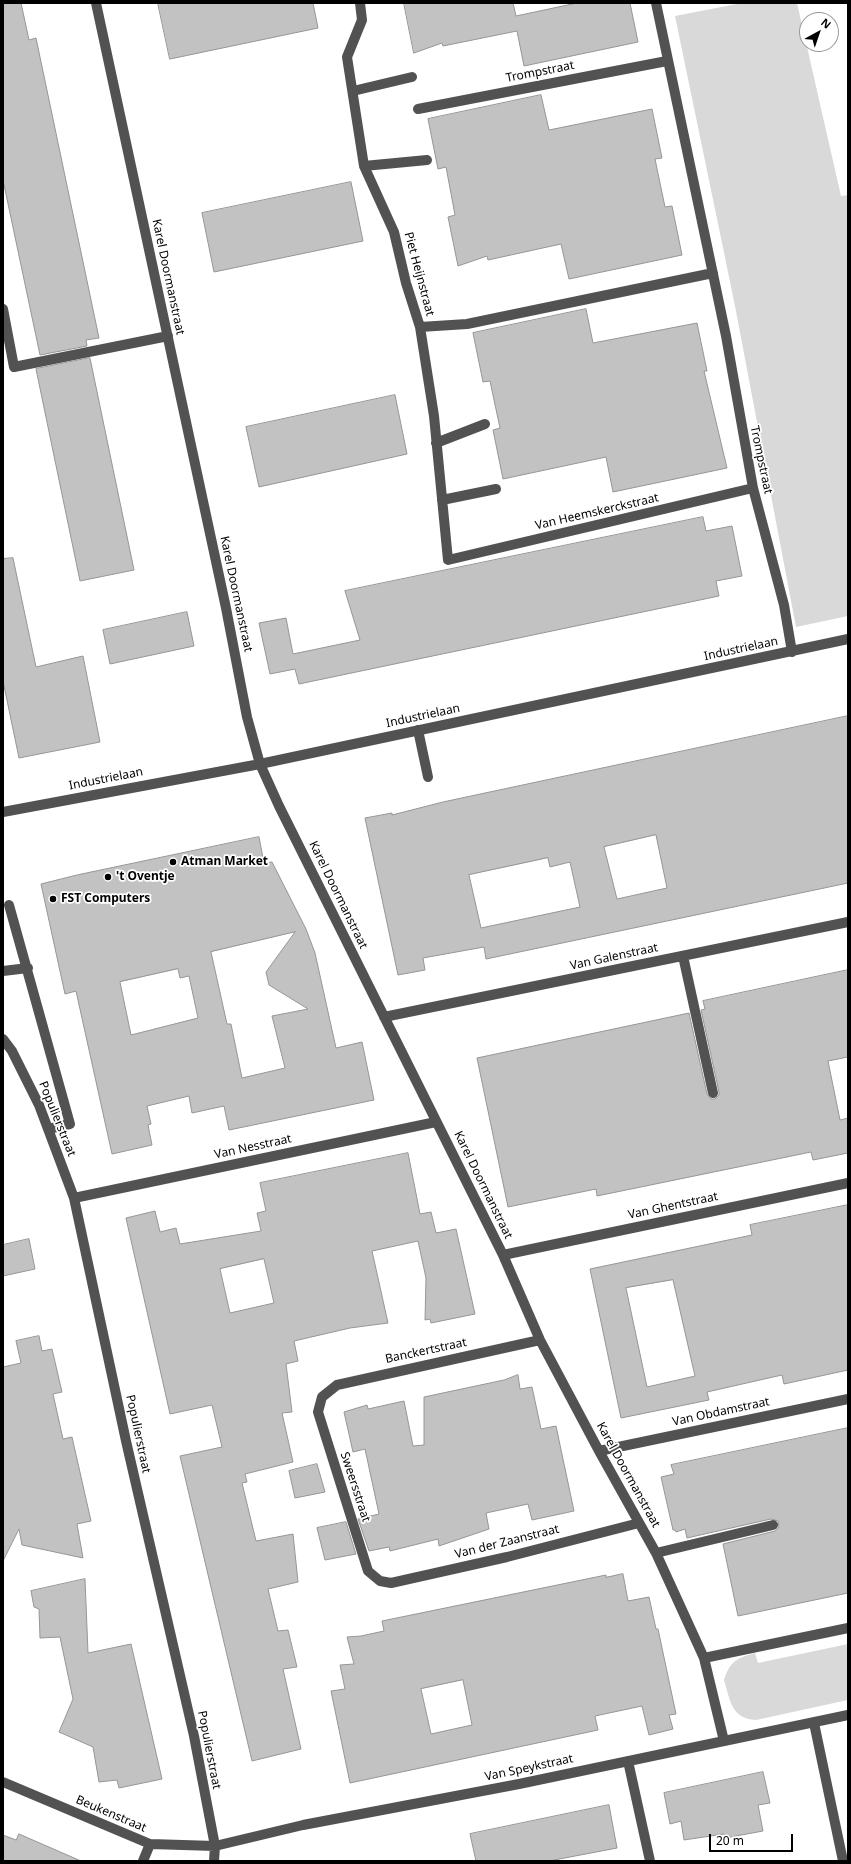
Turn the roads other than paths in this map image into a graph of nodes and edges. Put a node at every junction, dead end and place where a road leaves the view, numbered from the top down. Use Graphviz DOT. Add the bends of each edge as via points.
graph roads {
  1 [pos="96,3"];
  2 [pos="360,3"];
  3 [pos="656,3"];
  4 [pos="667,61"];
  5 [pos="412,77"];
  6 [pos="353,91"];
  7 [pos="418,109"];
  8 [pos="427,160"];
  9 [pos="364,166"];
  10 [pos="713,273"];
  11 [pos="3,309"];
  12 [pos="420,327"];
  13 [pos="168,336"];
  14 [pos="485,424"];
  15 [pos="436,443"];
  16 [pos="752,488"];
  17 [pos="496,489"];
  18 [pos="442,500"];
  19 [pos="448,560"];
  20 [pos="848,639"];
  21 [pos="792,652"];
  22 [pos="418,730"];
  23 [pos="260,764"];
  24 [pos="428,777"];
  25 [pos="3,812"];
  26 [pos="9,905"];
  27 [pos="848,922"];
  28 [pos="683,956"];
  29 [pos="28,968"];
  30 [pos="3,971"];
  31 [pos="384,1017"];
  32 [pos="3,1039"];
  33 [pos="7,1052"];
  34 [pos="713,1093"];
  35 [pos="436,1122"];
  36 [pos="48,1130"];
  37 [pos="848,1182"];
  38 [pos="74,1198"];
  39 [pos="503,1256"];
  40 [pos="540,1340"];
  41 [pos="322,1397"];
  42 [pos="848,1399"];
  43 [pos="599,1451"];
  44 [pos="639,1523"];
  45 [pos="773,1525"];
  46 [pos="656,1553"];
  47 [pos="380,1581"];
  48 [pos="848,1628"];
  49 [pos="704,1658"];
  50 [pos="848,1715"];
  51 [pos="814,1723"];
  52 [pos="724,1741"];
  53 [pos="628,1761"];
  54 [pos="3,1782"];
  55 [pos="150,1844"];
  56 [pos="215,1846"];
  57 [pos="143,1861"];
  58 [pos="214,1861"];
  59 [pos="650,1861"];
  60 [pos="843,1861"];
  1 -- 13 [label="street, Karel Doormanstraat"];
  2 -- 6 [label="street, Piet Heijnstraat" via="362,20 347,57"];
  3 -- 4 [label="street, Trompstraat"];
  4 -- 7 [label="street, Trompstraat"];
  4 -- 10 [label="street, Trompstraat" via="680,109"];
  5 -- 6 [label="street"];
  6 -- 9 [label="street, Piet Heijnstraat"];
  8 -- 9 [label="street"];
  9 -- 12 [label="street, Piet Heijnstraat" via="394,232"];
  10 -- 12 [label="street" via="467,324"];
  10 -- 16 [label="street, Trompstraat"];
  11 -- 13 [label="street" via="14,366"];
  12 -- 15 [label="street, Piet Heijnstraat"];
  13 -- 23 [label="street, Karel Doormanstraat" via="247,717"];
  14 -- 15 [label="street"];
  15 -- 18 [label="street, Piet Heijnstraat"];
  16 -- 19 [label="street, Van Heemskerckstraat"];
  16 -- 21 [label="street, Trompstraat" via="784,605"];
  17 -- 18 [label="street"];
  18 -- 19 [label="street, Piet Heijnstraat"];
  20 -- 21 [label="street, Industrielaan"];
  21 -- 22 [label="street, Industrielaan"];
  22 -- 23 [label="street, Industrielaan"];
  22 -- 24 [label="street"];
  23 -- 25 [label="street, Industrielaan"];
  23 -- 31 [label="street, Karel Doormanstraat"];
  26 -- 29 [label="street"];
  27 -- 28 [label="street, Van Galenstraat"];
  28 -- 31 [label="street, Van Galenstraat"];
  28 -- 34 [label="street"];
  29 -- 30 [label="street"];
  29 -- 36 [label="street" via="70,1124"];
  31 -- 35 [label="street, Karel Doormanstraat"];
  32 -- 33 [label="street, Populierstraat"];
  33 -- 36 [label="street, Populierstraat" via="39,1105"];
  35 -- 38 [label="street, Van Nesstraat"];
  35 -- 39 [label="street, Karel Doormanstraat"];
  36 -- 38 [label="street, Populierstraat"];
  37 -- 39 [label="street, Van Ghentstraat"];
  38 -- 56 [label="street, Populierstraat" via="126,1441 194,1736"];
  39 -- 40 [label="street, Karel Doormanstraat"];
  40 -- 41 [label="street, Banckertstraat" via="337,1385"];
  40 -- 43 [label="street, Karel Doormanstraat"];
  41 -- 47 [label="street, Sweersstraat" via="318,1412 320,1419 368,1571"];
  42 -- 43 [label="street, Van Obdamstraat"];
  43 -- 44 [label="street, Karel Doormanstraat"];
  44 -- 46 [label="street, Karel Doormanstraat"];
  44 -- 47 [label="street, Van der Zaanstraat" via="507,1557 391,1583"];
  45 -- 46 [label="street"];
  46 -- 49 [label="street, Karel Doormanstraat"];
  48 -- 49 [label="street"];
  49 -- 52 [label="street, Karel Doormanstraat"];
  50 -- 51 [label="street, Van Speykstraat"];
  51 -- 52 [label="street, Van Speykstraat"];
  51 -- 60 [label="street"];
  52 -- 53 [label="street, Van Speykstraat"];
  53 -- 56 [label="street, Van Speykstraat" via="303,1825"];
  53 -- 59 [label="street"];
  54 -- 55 [label="street, Beukenstraat"];
  55 -- 56 [label="street, Beukenstraat"];
  55 -- 57 [label="street"];
  56 -- 58 [label="street, Populierstraat"];
}
